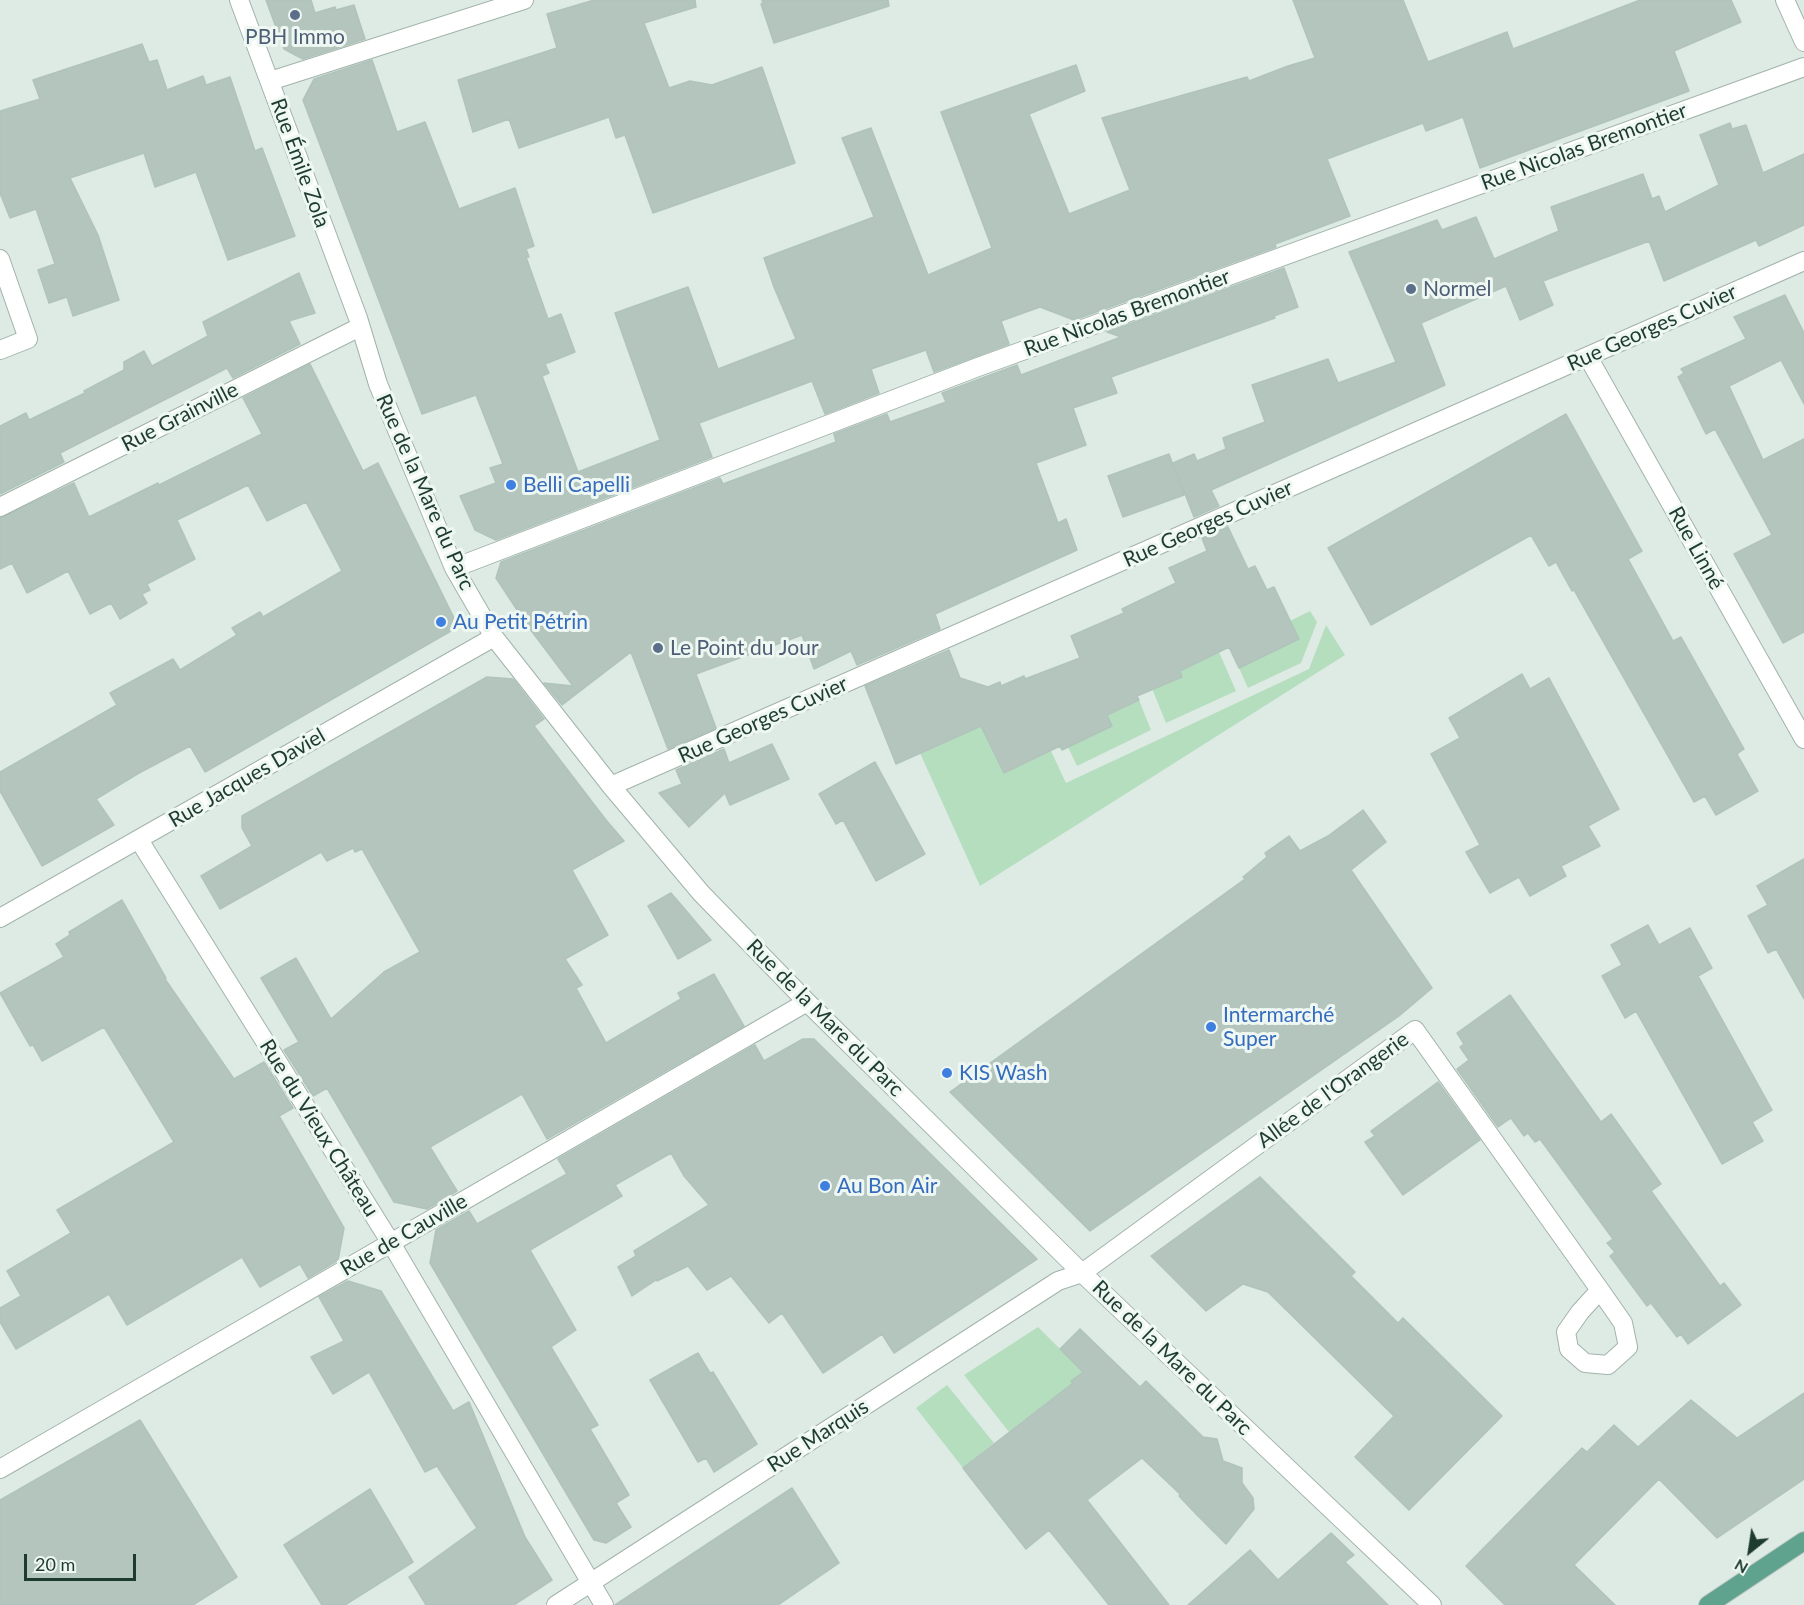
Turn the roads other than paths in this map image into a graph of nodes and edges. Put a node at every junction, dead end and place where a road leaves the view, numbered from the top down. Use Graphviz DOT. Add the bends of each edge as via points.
graph roads {
  1 [pos="239,0"];
  2 [pos="524,0"];
  3 [pos="1785,0"];
  4 [pos="1804,42"];
  5 [pos="1804,67"];
  6 [pos="270,81"];
  7 [pos="0,259"];
  8 [pos="1804,261"];
  9 [pos="360,327"];
  10 [pos="0,350"];
  11 [pos="1588,357"];
  12 [pos="0,507"];
  13 [pos="454,568"];
  14 [pos="494,637"];
  15 [pos="1804,739"];
  16 [pos="611,786"];
  17 [pos="139,840"];
  18 [pos="0,918"];
  19 [pos="807,1002"];
  20 [pos="391,1243"];
  21 [pos="1082,1273"];
  22 [pos="1599,1290"];
  23 [pos="0,1469"];
  24 [pos="1804,1541"];
  25 [pos="589,1583"];
  26 [pos="556,1605"];
  27 [pos="604,1605"];
  28 [pos="1431,1605"];
  29 [pos="1708,1605"];
  1 -- 6 [label="street, Rue Émile Zola"];
  2 -- 6 [label="street"];
  3 -- 4 [label="street"];
  5 -- 13 [label="street, Rue Nicolas Bremontier" via="989,363"];
  6 -- 9 [label="street, Rue Émile Zola"];
  7 -- 10 [label="street" via="28,339"];
  8 -- 11 [label="street, Rue Georges Cuvier"];
  9 -- 12 [label="street, Rue Grainville"];
  9 -- 13 [label="street, Rue de la Mare du Parc" via="378,384"];
  11 -- 15 [label="street, Rue Linné"];
  11 -- 16 [label="street, Rue Georges Cuvier"];
  13 -- 14 [label="street, Rue de la Mare du Parc"];
  14 -- 16 [label="street, Rue de la Mare du Parc"];
  14 -- 17 [label="street, Rue Jacques Daviel"];
  16 -- 19 [label="street, Rue de la Mare du Parc" via="700,893"];
  17 -- 18 [label="street, Rue Jacques Daviel"];
  17 -- 20 [label="street, Rue du Vieux Château"];
  19 -- 20 [label="street, Rue de Cauville"];
  19 -- 21 [label="street, Rue de la Mare du Parc"];
  20 -- 23 [label="street, Rue de Cauville"];
  20 -- 25 [label="street, Rue du Vieux Château"];
  21 -- 22 [label="street, Allée de l'Orangerie" via="1414,1030"];
  21 -- 25 [label="street, Rue Marquis" via="1058,1281"];
  21 -- 28 [label="street, Rue de la Mare du Parc"];
  24 -- 29 [label="main road"];
  25 -- 26 [label="street, Rue Marquis"];
  25 -- 27 [label="street, Rue du Vieux Château"];
}
